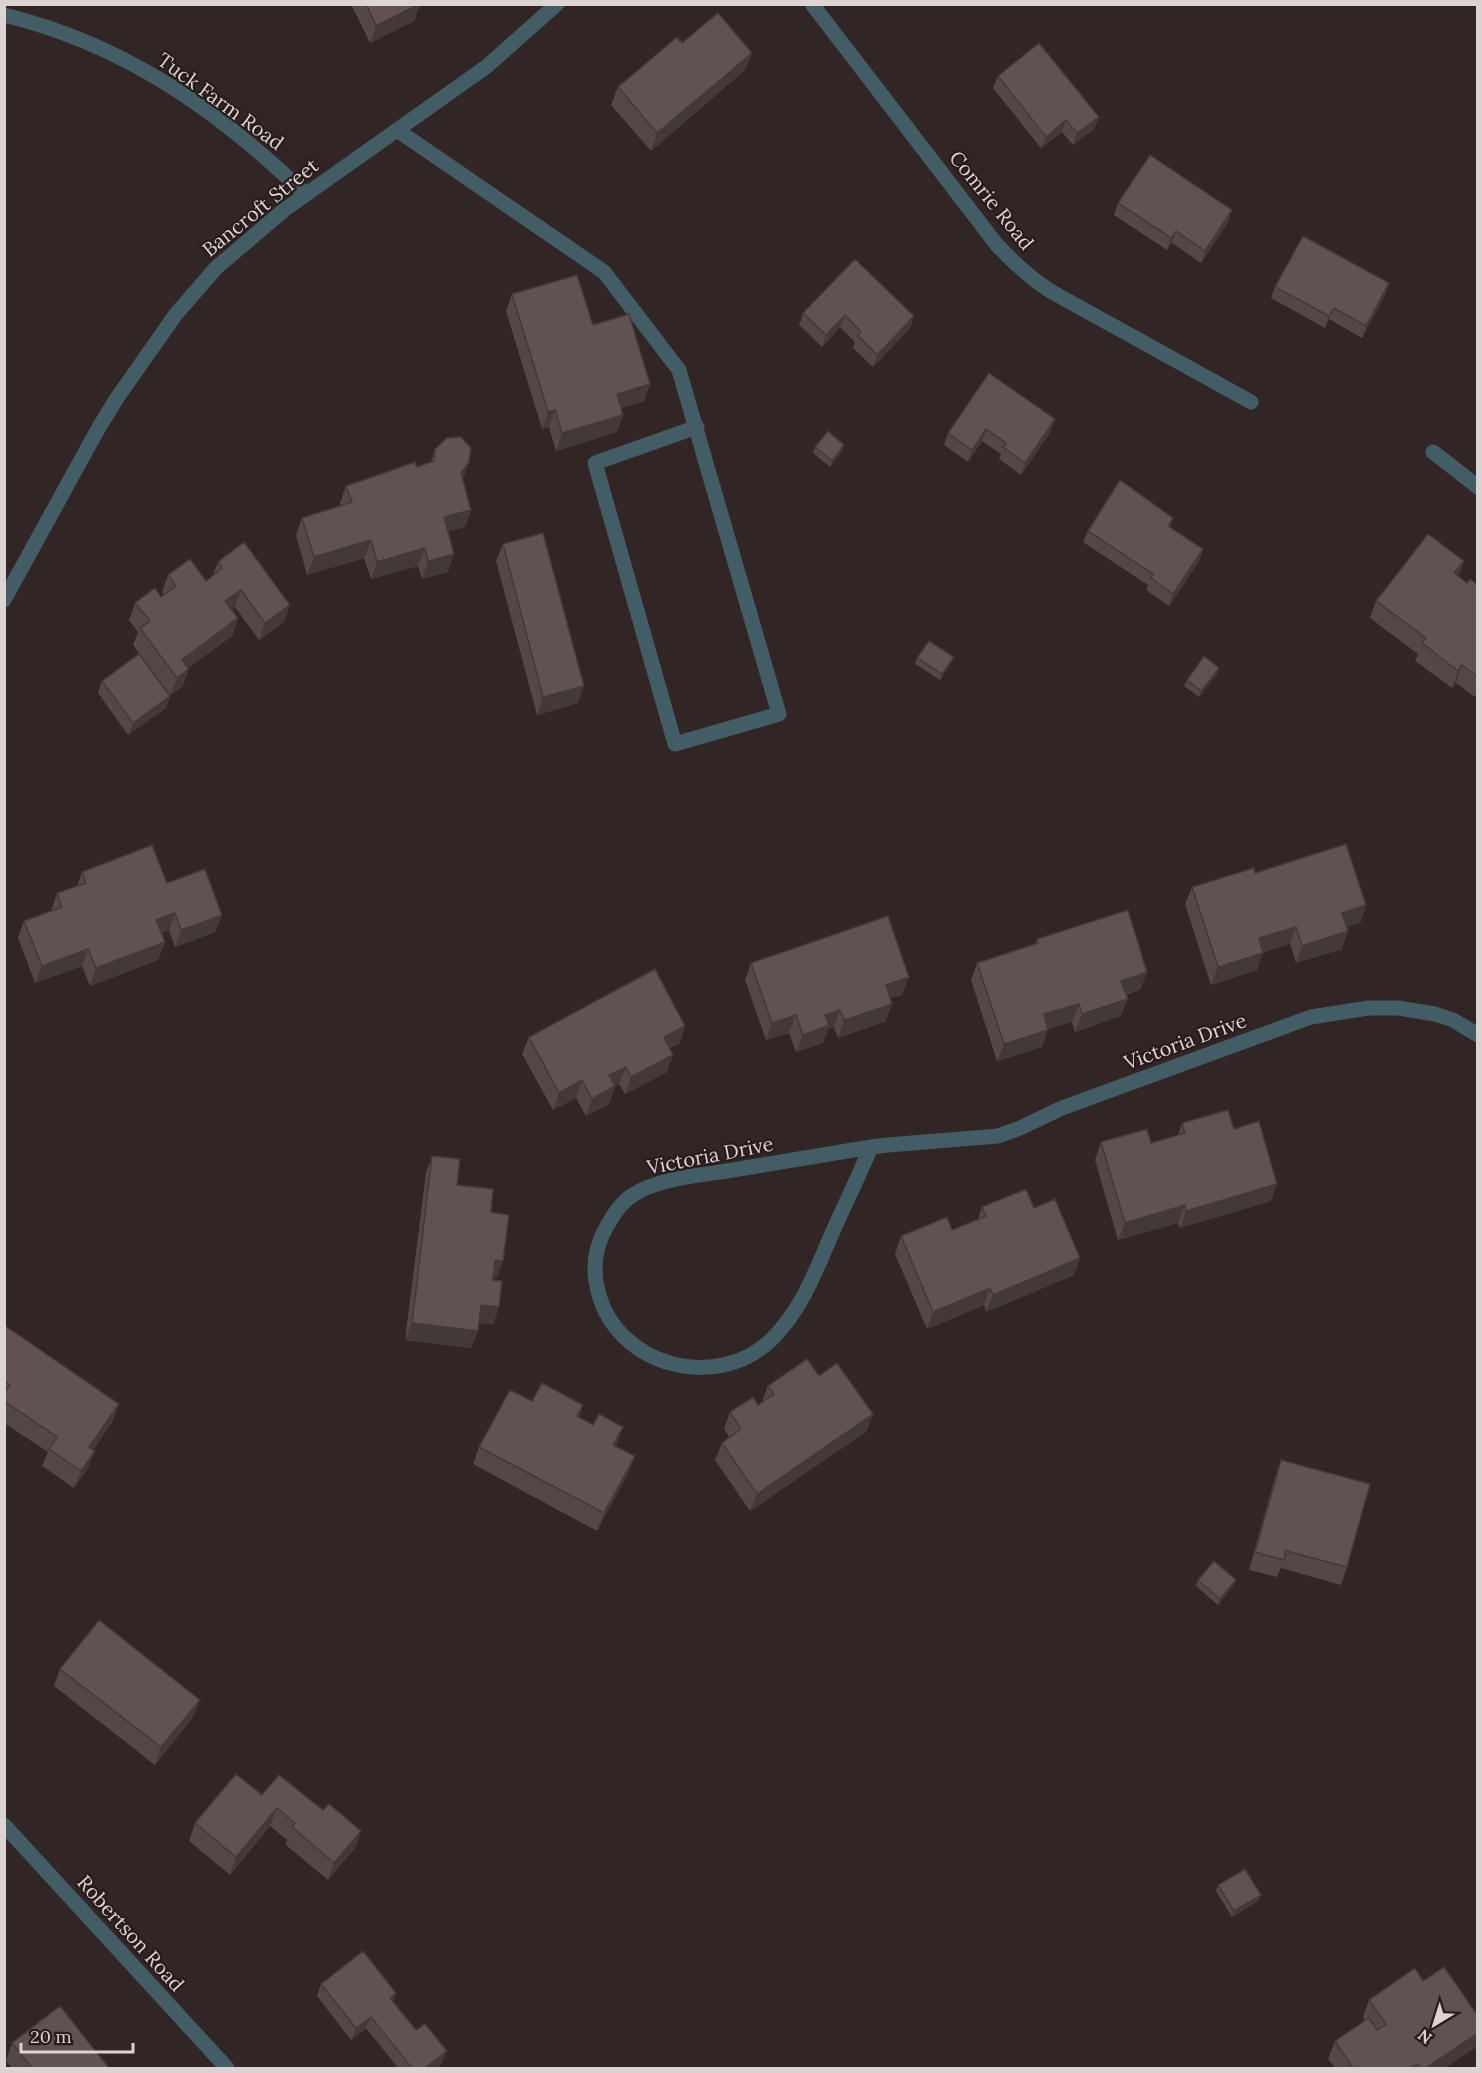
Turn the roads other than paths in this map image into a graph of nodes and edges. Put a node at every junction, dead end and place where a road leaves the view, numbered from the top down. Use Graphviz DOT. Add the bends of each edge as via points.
graph roads {
  1 [pos="557,4"];
  2 [pos="812,4"];
  3 [pos="4,15"];
  4 [pos="397,130"];
  5 [pos="305,194"];
  6 [pos="1251,402"];
  7 [pos="697,427"];
  8 [pos="1433,452"];
  9 [pos="1478,487"];
  10 [pos="4,600"];
  11 [pos="1478,1035"];
  12 [pos="872,1148"];
  13 [pos="4,1825"];
  14 [pos="226,2068"];
  1 -- 4 [label="street, Bancroft Street" via="486,67"];
  2 -- 6 [label="street, Comrie Road" via="1014,263 1052,292"];
  3 -- 5 [label="street, Tuck Farm Road" via="66,33 134,64 192,101"];
  4 -- 5 [label="street, Bancroft Street"];
  4 -- 7 [label="street" via="604,272 679,370"];
  5 -- 10 [label="street, Bancroft Street" via="216,268 158,338 98,429"];
  7 -- 7 [label="street" via="595,463 675,744 779,714"];
  8 -- 9 [label="street"];
  11 -- 12 [label="street, Victoria Drive" via="1453,1020 1398,1008 1311,1017 1062,1108 998,1136 922,1140"];
  12 -- 12 [label="street, Victoria Drive" via="684,1178 632,1195 614,1213 595,1259 595,1280 610,1322 627,1341 674,1365 701,1368 730,1363 755,1352 796,1311"];
  13 -- 14 [label="street, Robertson Road"];
}
